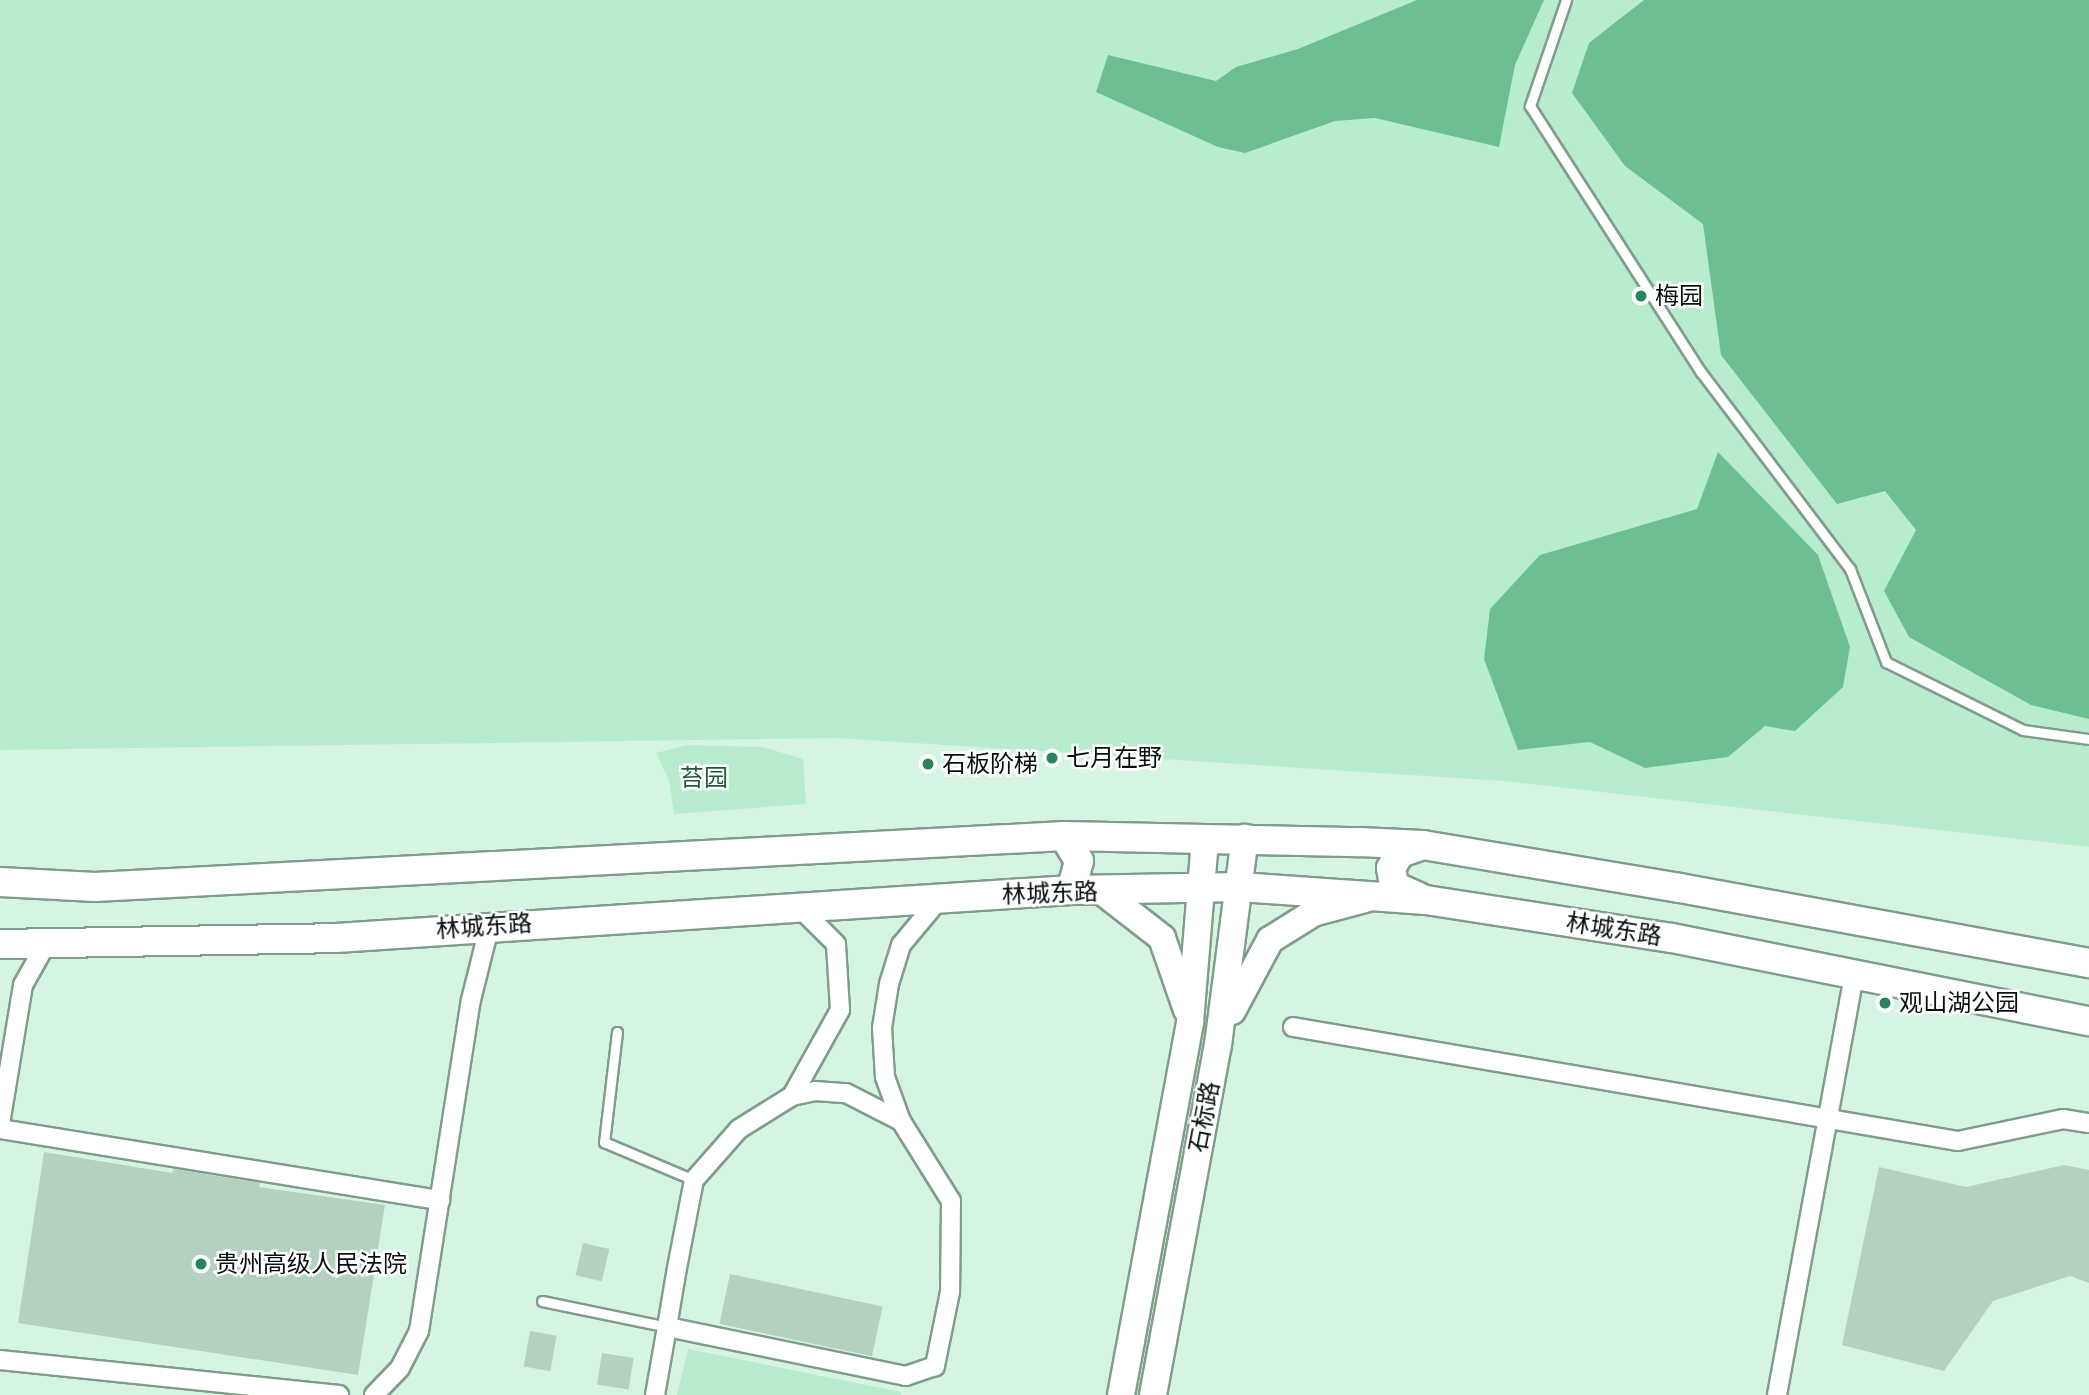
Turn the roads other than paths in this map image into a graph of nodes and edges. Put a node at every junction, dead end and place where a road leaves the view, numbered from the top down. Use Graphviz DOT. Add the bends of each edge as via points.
graph roads {
  1 [pos="1566,0"];
  2 [pos="2089,739"];
  3 [pos="1064,836"];
  4 [pos="1245,838"];
  5 [pos="1205,839"];
  6 [pos="1423,845"];
  7 [pos="0,882"];
  8 [pos="1240,887"];
  9 [pos="1203,888"];
  10 [pos="1071,890"];
  11 [pos="1103,891"];
  12 [pos="1376,895"];
  13 [pos="941,897"];
  14 [pos="1426,900"];
  15 [pos="798,906"];
  16 [pos="491,924"];
  17 [pos="0,944"];
  18 [pos="46,944"];
  19 [pos="2089,963"];
  20 [pos="1197,973"];
  21 [pos="1854,975"];
  22 [pos="1228,977"];
  23 [pos="2089,1021"];
  24 [pos="1190,1022"];
  25 [pos="1293,1027"];
  26 [pos="617,1032"];
  27 [pos="1218,1045"];
  28 [pos="792,1096"];
  29 [pos="901,1121"];
  30 [pos="1828,1122"];
  31 [pos="2089,1123"];
  32 [pos="0,1124"];
  33 [pos="0,1129"];
  34 [pos="694,1180"];
  35 [pos="440,1200"];
  36 [pos="542,1301"];
  37 [pos="667,1327"];
  38 [pos="0,1360"];
  39 [pos="339,1395"];
  40 [pos="374,1395"];
  41 [pos="655,1395"];
  42 [pos="1121,1395"];
  43 [pos="1153,1395"];
  44 [pos="1777,1395"];
  1 -- 2 [label="lane" via="1530,106 1701,372 1850,569 1885,662 2023,730"];
  3 -- 5 [label="main road"];
  3 -- 7 [label="main road" via="95,887"];
  3 -- 10 [label="main road" via="1079,861"];
  4 -- 5 [label="main road"];
  4 -- 6 [label="main road"];
  4 -- 8 [label="main road, 石标路"];
  5 -- 9 [label="main road, 石标路"];
  6 -- 14 [label="main road" via="1400,853 1391,867 1394,886"];
  6 -- 19 [label="main road"];
  8 -- 9 [label="main road, 林城东路"];
  8 -- 12 [label="main road, 林城东路"];
  8 -- 22 [label="main road, 石标路"];
  9 -- 11 [label="main road, 林城东路"];
  9 -- 20 [label="main road, 石标路"];
  10 -- 11 [label="main road, 林城东路"];
  10 -- 13 [label="main road, 林城东路"];
  11 -- 24 [label="main road" via="1162,938"];
  12 -- 14 [label="main road, 林城东路"];
  12 -- 27 [label="main road" via="1313,913 1270,940 1243,983"];
  13 -- 15 [label="main road, 林城东路"];
  13 -- 29 [label="street" via="901,946 889,984 882,1028 885,1077"];
  14 -- 21 [label="main road, 林城东路" via="1672,938"];
  15 -- 16 [label="main road, 林城东路"];
  15 -- 28 [label="street" via="836,944 840,1010"];
  16 -- 18 [label="main road, 林城东路" via="336,937"];
  16 -- 35 [label="street" via="471,1000"];
  17 -- 18 [label="main road, 林城东路"];
  18 -- 32 [label="street" via="23,985"];
  20 -- 22 [label="main road"];
  20 -- 24 [label="main road, 石标路"];
  21 -- 23 [label="main road, 林城东路"];
  21 -- 30 [label="street"];
  22 -- 27 [label="main road, 石标路"];
  24 -- 42 [label="main road, 石标路"];
  25 -- 30 [label="street"];
  26 -- 34 [label="lane" via="604,1142"];
  27 -- 43 [label="main road, 石标路"];
  28 -- 29 [label="street" via="815,1091 846,1094"];
  28 -- 34 [label="street" via="739,1129"];
  29 -- 37 [label="street" via="951,1201 950,1292 935,1366 906,1376"];
  30 -- 31 [label="street" via="1958,1142 2063,1119"];
  30 -- 44 [label="street"];
  33 -- 35 [label="street"];
  34 -- 37 [label="street"];
  35 -- 40 [label="street" via="419,1331 400,1368"];
  36 -- 37 [label="lane"];
  37 -- 41 [label="street"];
  38 -- 39 [label="street"];
}
